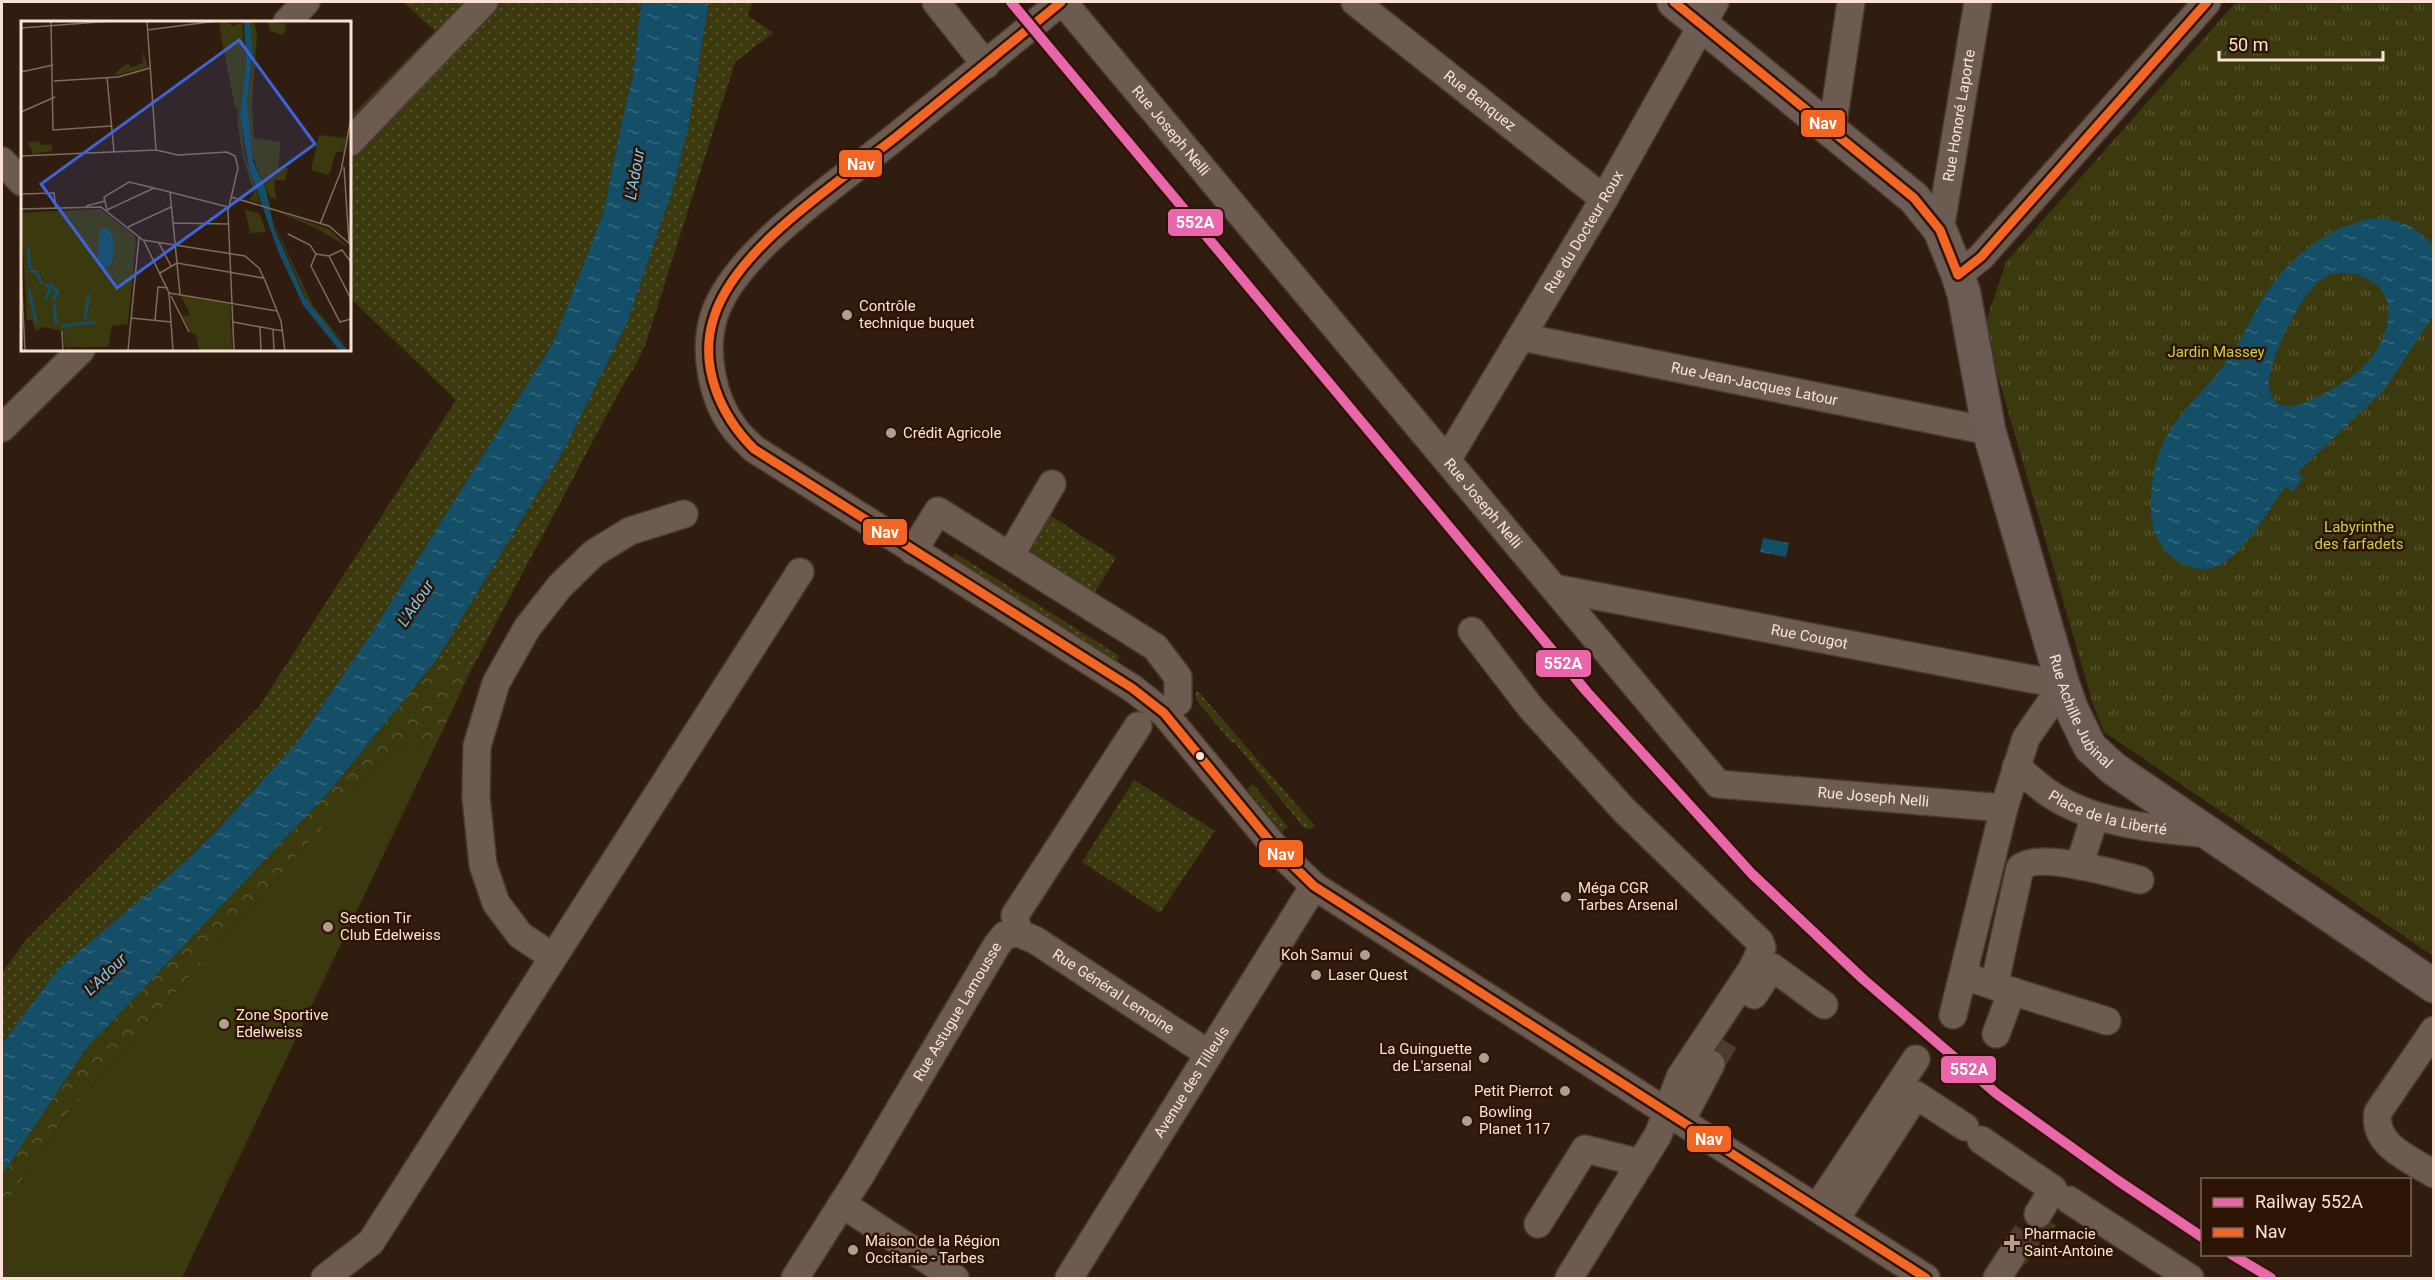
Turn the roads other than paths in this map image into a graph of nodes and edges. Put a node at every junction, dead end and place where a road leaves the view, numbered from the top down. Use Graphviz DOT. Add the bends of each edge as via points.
graph roads {
  1 [pos="306,2"];
  2 [pos="484,2"];
  3 [pos="936,2"];
  4 [pos="1062,2"];
  5 [pos="1355,2"];
  6 [pos="1674,2"];
  7 [pos="1851,2"];
  8 [pos="1978,2"];
  9 [pos="2207,2"];
  10 [pos="1708,13"];
  11 [pos="288,21"];
  12 [pos="986,65"];
  13 [pos="1832,130"];
  14 [pos="351,141"];
  15 [pos="2,161"];
  16 [pos="21,181"];
  17 [pos="1604,200"];
  18 [pos="1940,230"];
  19 [pos="1958,275"];
  20 [pos="1521,337"];
  21 [pos="80,351"];
  22 [pos="2,428"];
  23 [pos="1989,431"];
  24 [pos="1447,460"];
  25 [pos="1053,484"];
  26 [pos="684,514"];
  27 [pos="913,551"];
  28 [pos="1010,556"];
  29 [pos="800,572"];
  30 [pos="1554,588"];
  31 [pos="1472,631"];
  32 [pos="2063,685"];
  33 [pos="1164,713"];
  34 [pos="1138,726"];
  35 [pos="2016,767"];
  36 [pos="2004,808"];
  37 [pos="2095,816"];
  38 [pos="2211,834"];
  39 [pos="2079,866"];
  40 [pos="1989,873"];
  41 [pos="2017,880"];
  42 [pos="2140,880"];
  43 [pos="1314,886"];
  44 [pos="1018,933"];
  45 [pos="553,957"];
  46 [pos="1964,976"];
  47 [pos="2433,986"];
  48 [pos="2003,988"];
  49 [pos="1824,1005"];
  50 [pos="1953,1015"];
  51 [pos="2107,1021"];
  52 [pos="2433,1030"];
  53 [pos="1729,1034"];
  54 [pos="1995,1034"];
  55 [pos="1209,1054"];
  56 [pos="1916,1059"];
  57 [pos="1711,1064"];
  58 [pos="1674,1117"];
  59 [pos="1641,1163"];
  60 [pos="2433,1174"];
  61 [pos="2069,1200"];
  62 [pos="842,1204"];
  63 [pos="1826,1214"];
  64 [pos="2038,1214"];
  65 [pos="1538,1224"];
  66 [pos="2012,1255"];
  67 [pos="325,1278"];
  68 [pos="795,1278"];
  69 [pos="955,1278"];
  70 [pos="1069,1278"];
  71 [pos="1569,1278"];
  72 [pos="1926,1278"];
  73 [pos="1997,1278"];
  74 [pos="2190,1278"];
  1 -- 11 [label="street"];
  2 -- 14 [label="street"];
  3 -- 12 [label="street"];
  4 -- 12 [label="street"];
  4 -- 24 [label="street, Rue Joseph Nelli"];
  5 -- 17 [label="street, Rue Benquez"];
  6 -- 10 [label="main road, Rue Achille Jubinal"];
  7 -- 13 [label="street"];
  8 -- 18 [label="street, Rue Honoré Laporte"];
  9 -- 19 [label="street" via="1981,257"];
  10 -- 13 [label="main road, Rue Achille Jubinal"];
  10 -- 17 [label="street, Rue du Docteur Roux"];
  12 -- 27 [label="street" via="758,250 724,295 711,333 711,371 719,401 734,428 753,449"];
  13 -- 18 [label="main road, Rue Achille Jubinal" via="1914,198"];
  15 -- 16 [label="street"];
  17 -- 20 [label="street, Rue du Docteur Roux"];
  18 -- 19 [label="main road, Rue Achille Jubinal"];
  19 -- 23 [label="main road, Rue Achille Jubinal"];
  20 -- 23 [label="street, Rue Jean-Jacques Latour"];
  20 -- 24 [label="street, Rue du Docteur Roux"];
  21 -- 22 [label="street"];
  23 -- 32 [label="main road, Rue Achille Jubinal"];
  24 -- 30 [label="street, Rue Joseph Nelli"];
  25 -- 28 [label="street"];
  26 -- 45 [label="street" via="630,531 594,554 560,586 527,628 496,683 477,746 476,797 483,865 496,903 520,934"];
  27 -- 28 [label="street" via="938,511"];
  27 -- 33 [label="street" via="1132,688"];
  28 -- 33 [label="street" via="1155,647 1178,677 1178,702"];
  29 -- 45 [label="street"];
  30 -- 32 [label="street, Rue Cougot"];
  30 -- 36 [label="street, Rue Joseph Nelli" via="1718,784"];
  31 -- 58 [label="street" via="1531,708 1624,810 1760,942 1762,948 1756,962 1680,1077"];
  32 -- 35 [label="street" via="2026,738"];
  32 -- 38 [label="main road, Rue Achille Jubinal" via="2090,747 2114,769"];
  33 -- 43 [label="street" via="1278,851"];
  34 -- 44 [label="street, Rue Astugue Lamousse" via="1016,915"];
  35 -- 36 [label="street"];
  35 -- 37 [label="street, Place de la Liberté" via="2053,796"];
  36 -- 40 [label="street"];
  37 -- 38 [label="street, Place de la Liberté"];
  37 -- 39 [label="street"];
  38 -- 47 [label="main road, Rue Achille Jubinal"];
  39 -- 41 [label="street" via="2026,862"];
  39 -- 42 [label="street"];
  40 -- 41 [label="street"];
  40 -- 46 [label="street"];
  41 -- 48 [label="street"];
  43 -- 55 [label="street, Avenue des Tilleuls"];
  43 -- 58 [label="street"];
  44 -- 55 [label="street, Rue Général Lemoine" via="1035,940"];
  44 -- 62 [label="street, Rue Astugue Lamousse" via="1005,935 997,945"];
  45 -- 67 [label="street" via="371,1242"];
  46 -- 48 [label="street"];
  46 -- 50 [label="street"];
  48 -- 51 [label="street"];
  48 -- 54 [label="street"];
  49 -- 53 [label="street" via="1772,967"];
  52 -- 60 [label="street" via="2378,1112 2376,1122 2386,1144"];
  55 -- 70 [label="street, Avenue des Tilleuls"];
  56 -- 63 [label="street"];
  57 -- 58 [label="street"];
  58 -- 59 [label="street"];
  58 -- 63 [label="street"];
  59 -- 65 [label="street" via="1585,1149"];
  59 -- 71 [label="street"];
  61 -- 74 [label="street"];
  62 -- 68 [label="street, Rue Astugue Lamousse"];
  62 -- 69 [label="street"];
  63 -- 64 [label="street" via="1916,1095 2053,1189"];
  63 -- 72 [label="street"];
  66 -- 73 [label="street"];
}
